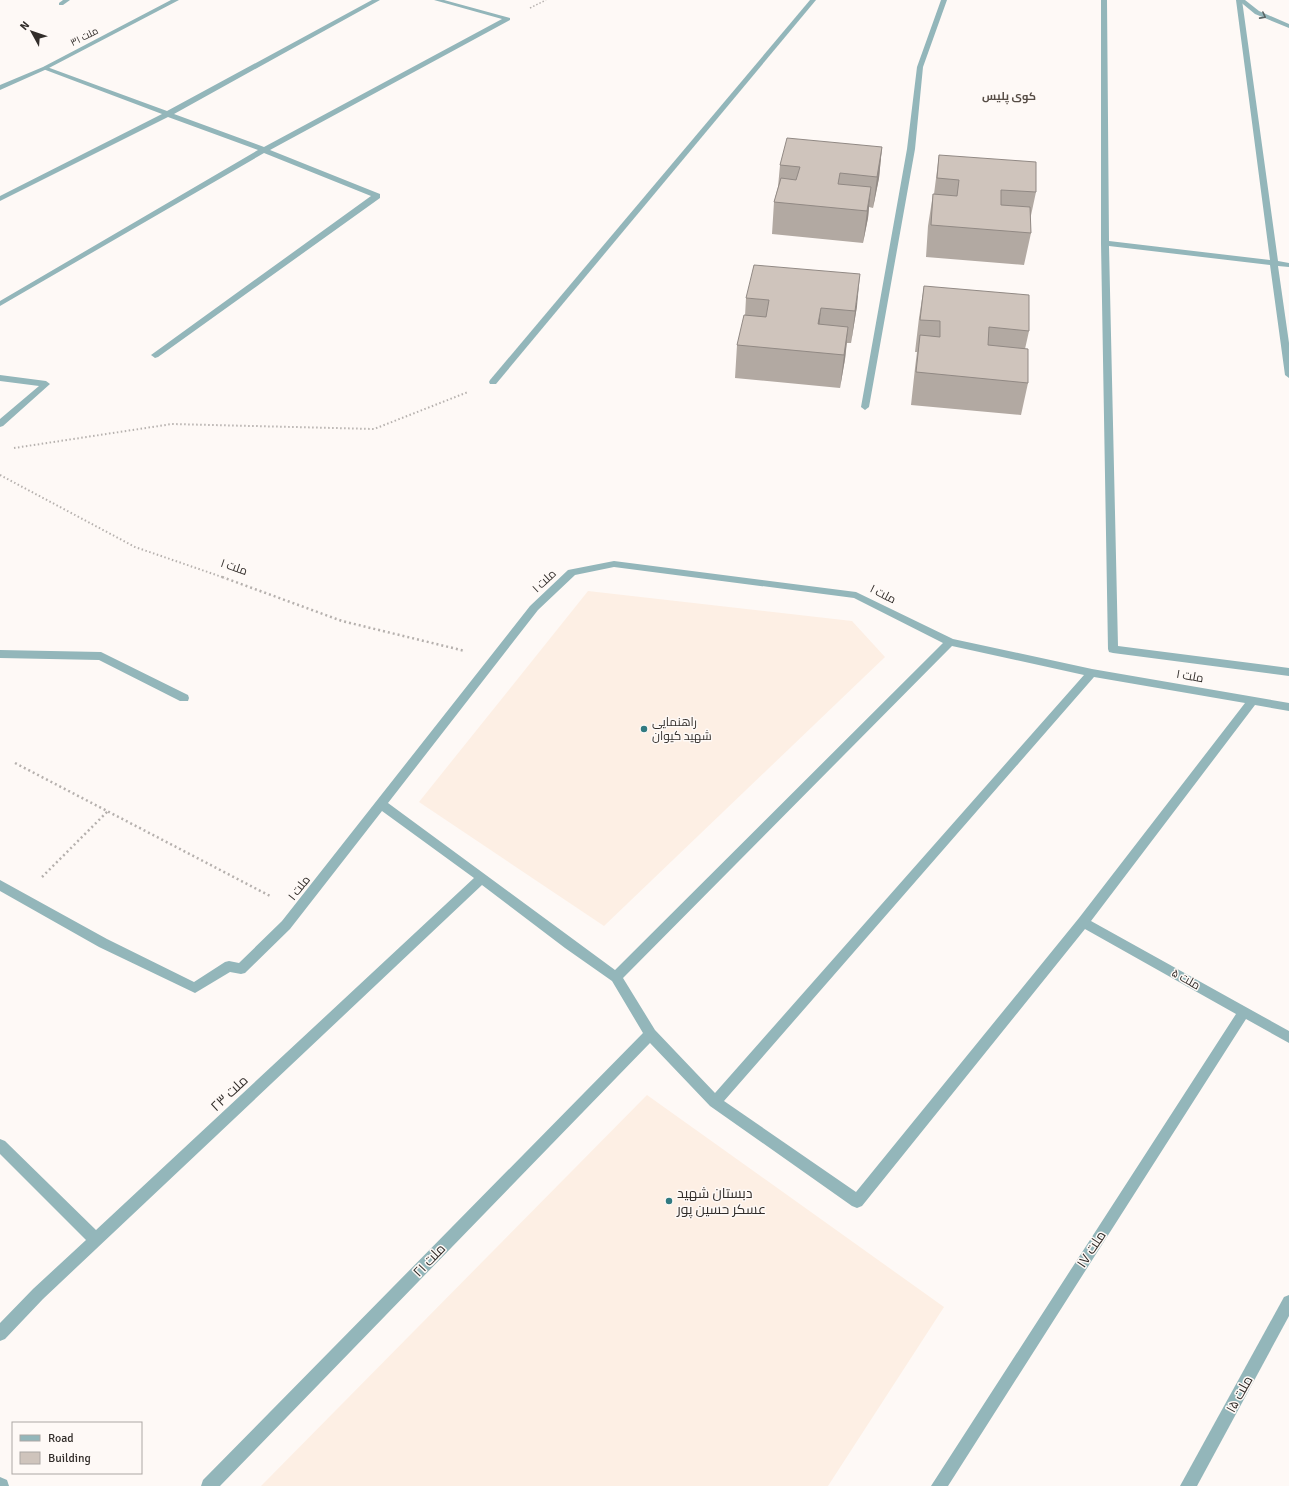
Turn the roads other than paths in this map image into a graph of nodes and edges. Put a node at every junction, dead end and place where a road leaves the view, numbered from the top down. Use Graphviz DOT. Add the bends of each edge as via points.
graph roads {
  1 [pos="176,0"];
  2 [pos="377,0"];
  3 [pos="437,0"];
  4 [pos="814,0"];
  5 [pos="944,0"];
  6 [pos="1104,0"];
  7 [pos="1240,0"];
  8 [pos="1289,26"];
  9 [pos="45,68"];
  10 [pos="0,88"];
  11 [pos="168,114"];
  12 [pos="264,150"];
  13 [pos="0,198"];
  14 [pos="1105,243"];
  15 [pos="1273,263"];
  16 [pos="1289,265"];
  17 [pos="0,304"];
  18 [pos="155,354"];
  19 [pos="1289,375"];
  20 [pos="0,378"];
  21 [pos="493,382"];
  22 [pos="865,407"];
  23 [pos="0,424"];
  24 [pos="950,642"];
  25 [pos="0,654"];
  26 [pos="1289,672"];
  27 [pos="1092,673"];
  28 [pos="184,698"];
  29 [pos="1253,700"];
  30 [pos="1289,707"];
  31 [pos="381,804"];
  32 [pos="482,878"];
  33 [pos="0,885"];
  34 [pos="1083,922"];
  35 [pos="616,977"];
  36 [pos="1244,1012"];
  37 [pos="650,1034"];
  38 [pos="1289,1037"];
  39 [pos="715,1102"];
  40 [pos="0,1145"];
  41 [pos="96,1240"];
  42 [pos="1289,1302"];
  43 [pos="0,1334"];
  44 [pos="209,1486"];
  45 [pos="939,1486"];
  46 [pos="1188,1486"];
  1 -- 9 [label="street, ملت ۳۱"];
  2 -- 11 [label="street"];
  3 -- 12 [label="street" via="508,19"];
  4 -- 21 [label="street"];
  5 -- 22 [label="street" via="920,67 911,149"];
  6 -- 14 [label="street"];
  7 -- 8 [label="street, one-way" via="1255,12"];
  7 -- 15 [label="street"];
  9 -- 10 [label="street, ملت ۳۱"];
  9 -- 11 [label="street"];
  11 -- 12 [label="street"];
  11 -- 13 [label="street"];
  12 -- 17 [label="street"];
  12 -- 18 [label="street" via="377,196"];
  14 -- 15 [label="street"];
  14 -- 26 [label="street" via="1113,649"];
  15 -- 16 [label="street"];
  15 -- 19 [label="street"];
  20 -- 23 [label="street" via="46,384"];
  24 -- 27 [label="street, ملت ۱"];
  24 -- 31 [label="street, ملت ۱" via="856,594 614,564 572,572 534,608"];
  24 -- 35 [label="street"];
  25 -- 28 [label="street" via="101,656"];
  27 -- 29 [label="street, ملت ۱"];
  27 -- 39 [label="street"];
  29 -- 30 [label="street, ملت ۱"];
  29 -- 34 [label="street"];
  31 -- 32 [label="street"];
  31 -- 33 [label="street, ملت ۱" via="286,925 241,969 229,966 195,988 103,943"];
  32 -- 35 [label="street"];
  32 -- 41 [label="street, ملت ۲۳"];
  34 -- 36 [label="street, ملت ۵"];
  34 -- 39 [label="street" via="857,1201"];
  35 -- 37 [label="street"];
  36 -- 38 [label="street, ملت ۵"];
  36 -- 45 [label="street, ملت ۱۷"];
  37 -- 39 [label="street"];
  37 -- 44 [label="street, ملت ۲۱"];
  40 -- 41 [label="street"];
  41 -- 43 [label="street, ملت ۲۳"];
  42 -- 46 [label="street, ملت ۱۵"];
}
